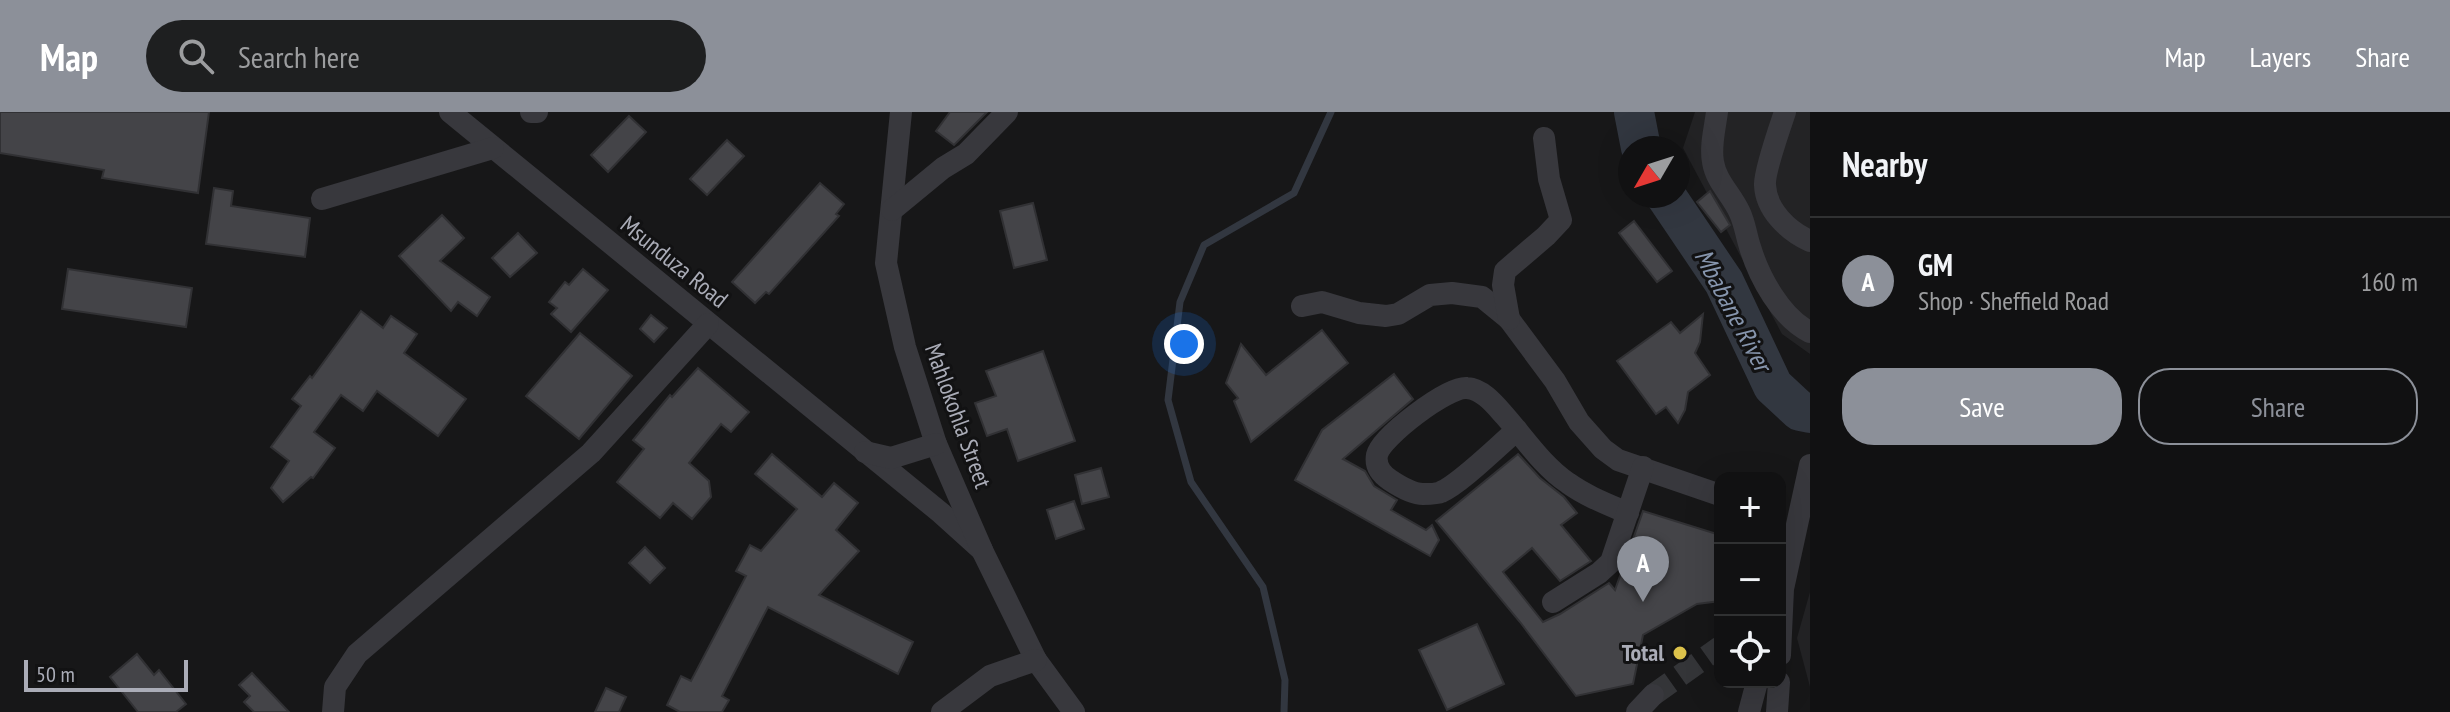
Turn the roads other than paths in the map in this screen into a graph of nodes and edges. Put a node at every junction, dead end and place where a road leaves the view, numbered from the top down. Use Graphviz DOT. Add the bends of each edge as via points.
graph roads {
  1 [pos="450,112"];
  2 [pos="901,112"];
  3 [pos="1007,112"];
  4 [pos="1717,112"];
  5 [pos="1785,112"];
  6 [pos="1544,138"];
  7 [pos="493,148"];
  8 [pos="322,199"];
  9 [pos="892,210"];
  10 [pos="1810,241"];
  11 [pos="1302,306"];
  12 [pos="1509,319"];
  13 [pos="708,324"];
  14 [pos="1810,332"];
  15 [pos="1517,430"];
  16 [pos="936,444"];
  17 [pos="864,452"];
  18 [pos="1810,465"];
  19 [pos="1643,467"];
  20 [pos="1714,493"];
  21 [pos="1797,512"];
  22 [pos="1628,513"];
  23 [pos="982,550"];
  24 [pos="1786,572"];
  25 [pos="1553,602"];
  26 [pos="1036,660"];
  27 [pos="1755,688"];
  28 [pos="1779,688"];
  29 [pos="1653,695"];
  30 [pos="333,712"];
  31 [pos="942,712"];
  32 [pos="1074,712"];
  33 [pos="1637,712"];
  34 [pos="1749,712"];
  35 [pos="1777,712"];
  1 -- 7 [label="street, Msunduza Road"];
  2 -- 9 [label="street, Mahlokohla Street"];
  3 -- 9 [label="street" via="966,154"];
  4 -- 14 [label="street" via="1715,172 1740,212 1764,281 1785,312"];
  5 -- 10 [label="street" via="1765,183 1770,206 1783,223"];
  6 -- 12 [label="street" via="1561,220 1505,271"];
  7 -- 8 [label="street"];
  7 -- 13 [label="street, Msunduza Road"];
  9 -- 16 [label="street, Mahlokohla Street" via="886,263 905,347"];
  11 -- 12 [label="street" via="1322,302 1386,316 1430,295 1452,293 1482,297"];
  12 -- 19 [label="street" via="1603,449"];
  13 -- 17 [label="street, Msunduza Road"];
  13 -- 30 [label="street" via="591,453 357,654 335,687"];
  15 -- 15 [label="street" via="1440,493 1408,490 1382,474 1377,464 1385,442 1451,391 1468,388 1483,394"];
  15 -- 22 [label="street" via="1566,482"];
  16 -- 17 [label="street" via="891,458"];
  16 -- 23 [label="street, Mahlokohla Street"];
  17 -- 23 [label="street, Msunduza Road"];
  18 -- 21 [label="street"];
  19 -- 20 [label="street"];
  19 -- 22 [label="street"];
  21 -- 24 [label="street"];
  22 -- 25 [label="street" via="1611,562"];
  23 -- 26 [label="street, Mahlokohla Street"];
  26 -- 31 [label="street" via="990,676"];
  26 -- 32 [label="street, Mahlokohla Street"];
  27 -- 34 [label="street"];
  28 -- 35 [label="street"];
  29 -- 33 [label="street"];
}
